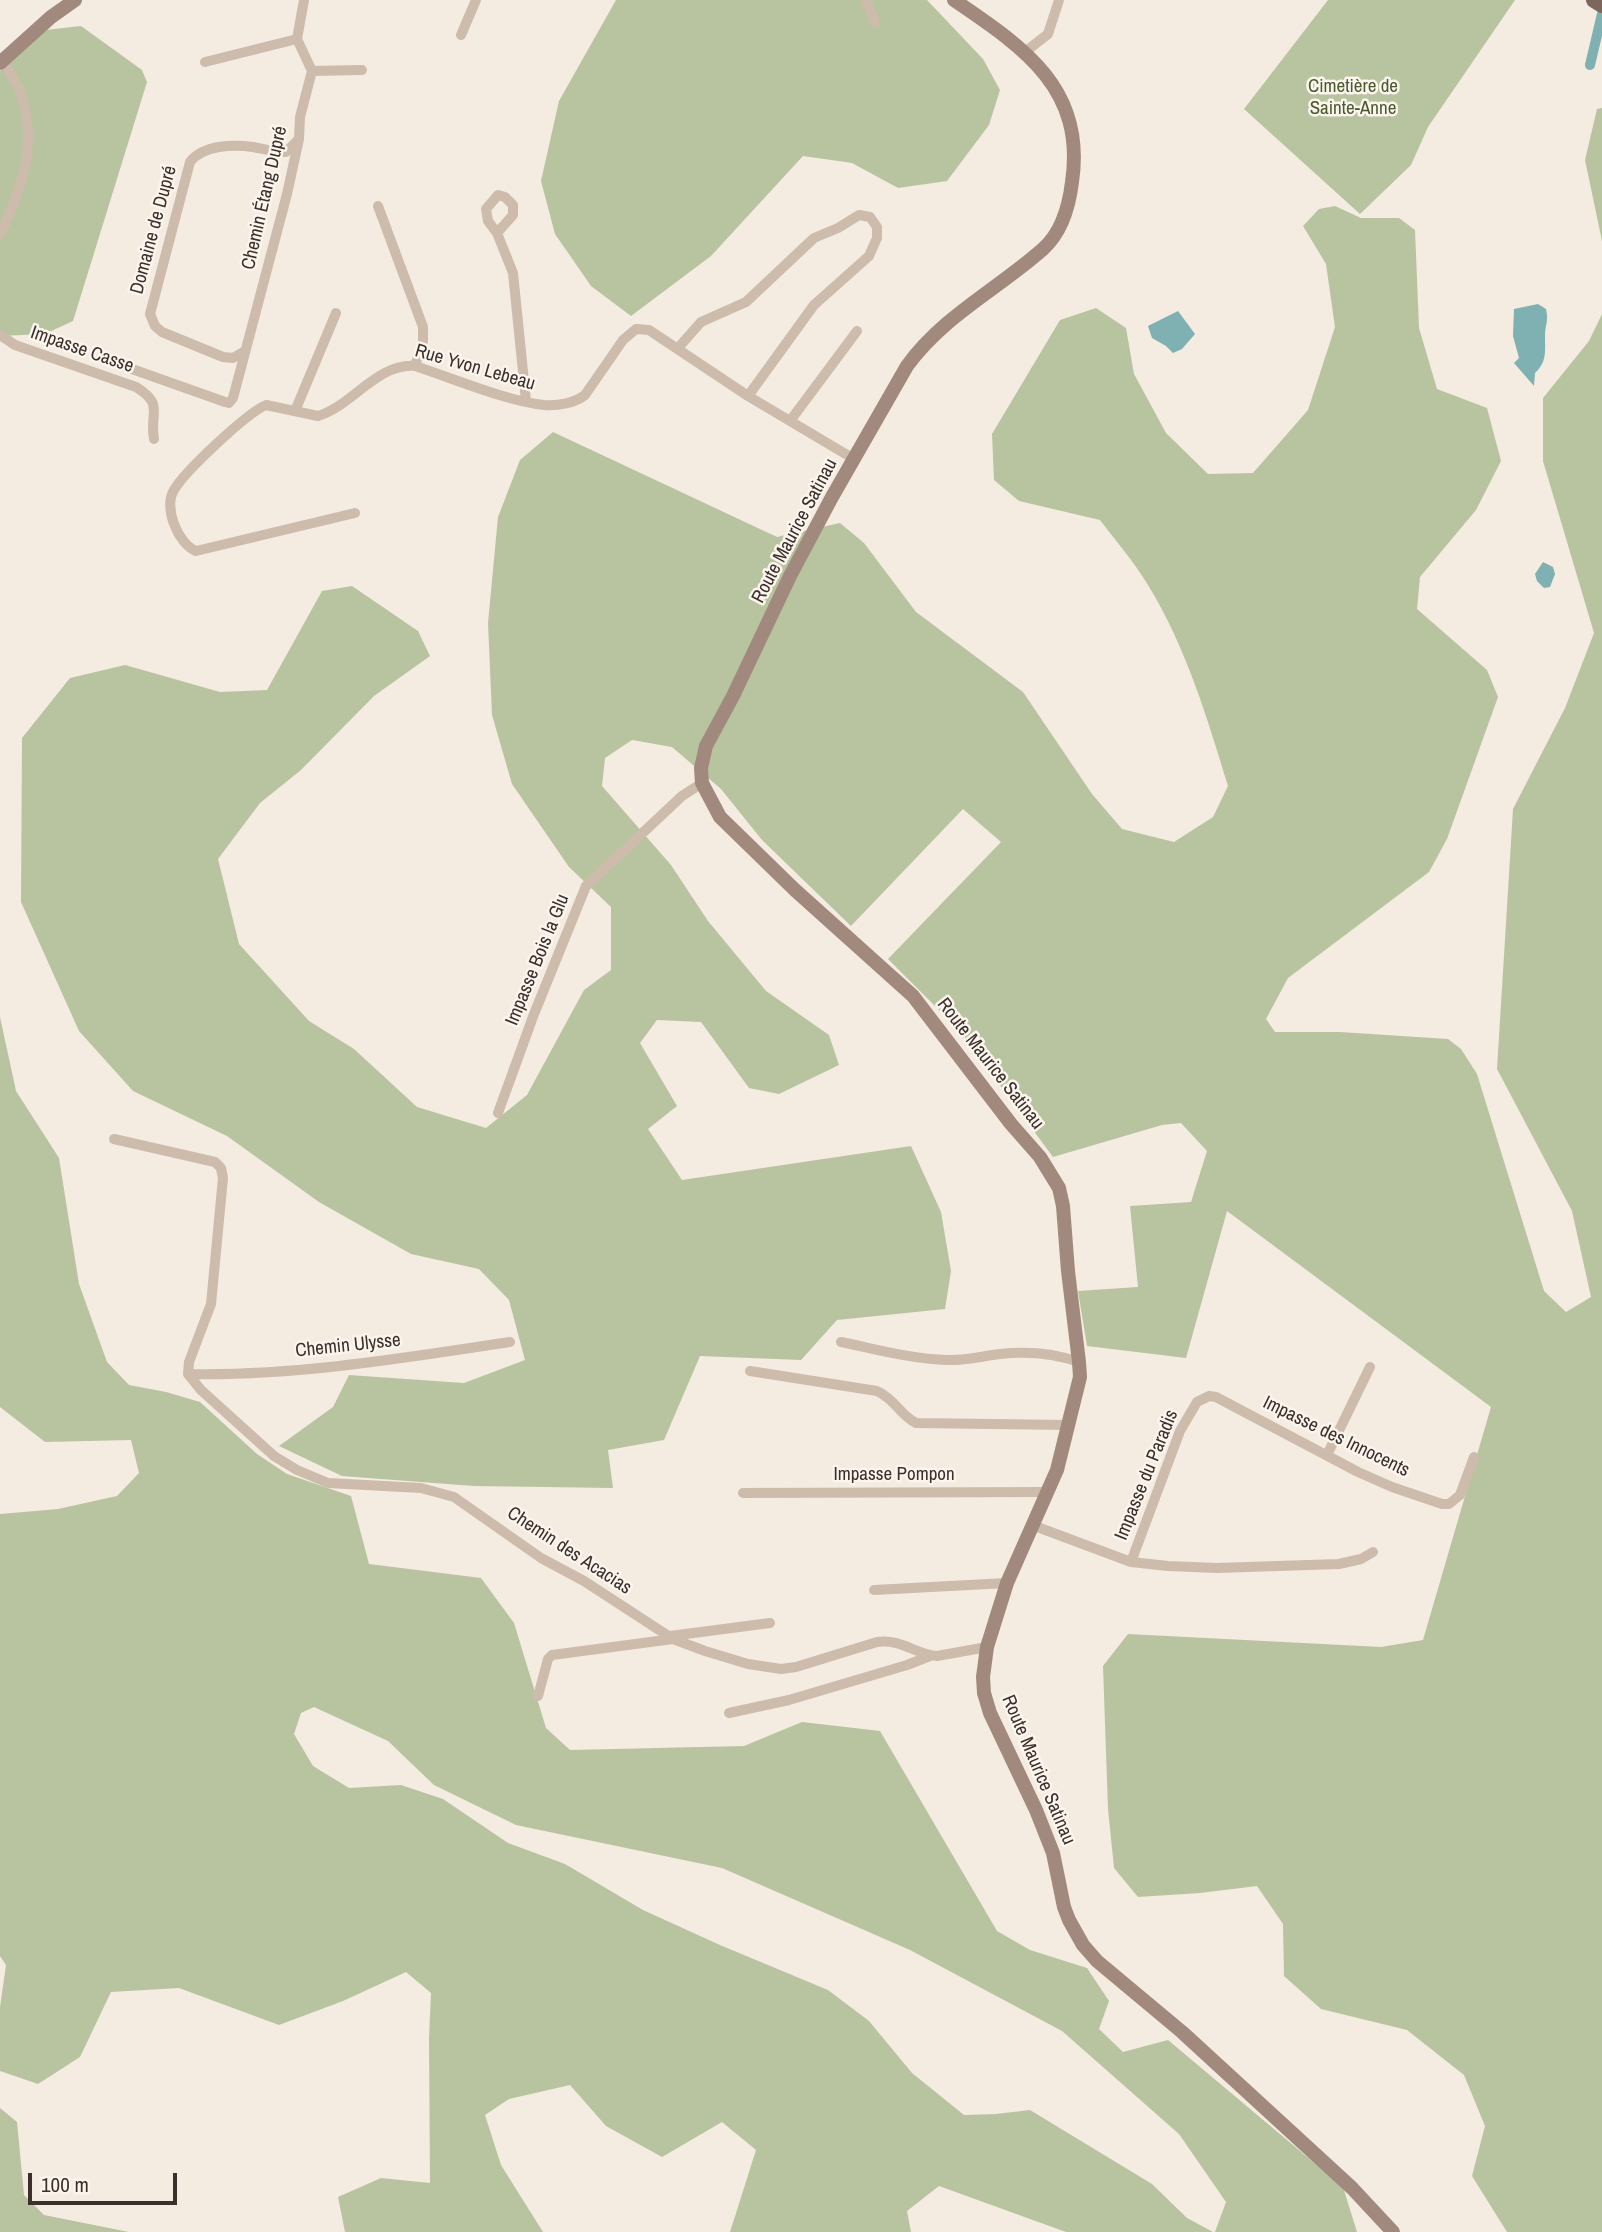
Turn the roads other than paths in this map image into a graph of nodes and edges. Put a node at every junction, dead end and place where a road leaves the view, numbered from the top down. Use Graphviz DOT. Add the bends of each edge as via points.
graph roads {
  1 [pos="75,0"];
  2 [pos="304,0"];
  3 [pos="476,0"];
  4 [pos="866,0"];
  5 [pos="954,0"];
  6 [pos="1059,0"];
  7 [pos="875,23"];
  8 [pos="461,35"];
  9 [pos="297,39"];
  10 [pos="1025,52"];
  11 [pos="1,62"];
  12 [pos="205,62"];
  13 [pos="362,70"];
  14 [pos="312,71"];
  15 [pos="299,139"];
  16 [pos="378,206"];
  17 [pos="497,233"];
  18 [pos="0,234"];
  19 [pos="336,313"];
  20 [pos="857,331"];
  21 [pos="0,335"];
  22 [pos="678,348"];
  23 [pos="245,351"];
  24 [pos="101,358"];
  25 [pos="415,366"];
  26 [pos="748,396"];
  27 [pos="526,401"];
  28 [pos="295,411"];
  29 [pos="790,421"];
  30 [pos="153,439"];
  31 [pos="854,459"];
  32 [pos="355,513"];
  33 [pos="702,783"];
  34 [pos="498,1113"];
  35 [pos="114,1139"];
  36 [pos="510,1342"];
  37 [pos="841,1342"];
  38 [pos="1079,1362"];
  39 [pos="1370,1367"];
  40 [pos="750,1371"];
  41 [pos="188,1374"];
  42 [pos="1197,1402"];
  43 [pos="1068,1425"];
  44 [pos="1327,1455"];
  45 [pos="1474,1457"];
  46 [pos="1046,1492"];
  47 [pos="743,1493"];
  48 [pos="1031,1525"];
  49 [pos="1373,1552"];
  50 [pos="1131,1562"];
  51 [pos="1007,1583"];
  52 [pos="874,1590"];
  53 [pos="770,1623"];
  54 [pos="671,1638"];
  55 [pos="987,1647"];
  56 [pos="930,1656"];
  57 [pos="538,1696"];
  58 [pos="729,1713"];
  59 [pos="1393,2232"];
  1 -- 11 [label="main road"];
  2 -- 9 [label="street"];
  3 -- 8 [label="street"];
  4 -- 7 [label="street"];
  5 -- 10 [label="main road, Route Maurice Satinau"];
  6 -- 10 [label="street" via="1048,34"];
  9 -- 12 [label="street"];
  9 -- 14 [label="street"];
  10 -- 31 [label="main road, Route Maurice Satinau" via="1058,92 1070,119 1073,175 1067,211 1044,248 919,349"];
  11 -- 18 [label="street" via="18,87 29,144 24,177"];
  13 -- 14 [label="street"];
  14 -- 15 [label="street, Chemin Étang Dupré"];
  15 -- 23 [label="street, Chemin Étang Dupré"];
  15 -- 23 [label="street, Domaine de Dupré" via="286,152 240,146 207,149 194,156 150,314 162,332 223,357 233,358"];
  16 -- 25 [label="street" via="423,327"];
  17 -- 27 [label="street" via="513,273"];
  19 -- 28 [label="street"];
  20 -- 29 [label="street"];
  21 -- 30 [label="street, Impasse Casse" via="15,345 146,393 155,409"];
  22 -- 26 [label="street, Rue Yvon Lebeau"];
  22 -- 26 [label="street" via="701,322 746,302 814,238 859,215 870,217 877,238 869,256 814,305"];
  22 -- 27 [label="street, Rue Yvon Lebeau" via="649,330 636,329 580,399 555,405"];
  23 -- 24 [label="street, Chemin Étang Dupré" via="229,403"];
  25 -- 27 [label="street, Rue Yvon Lebeau"];
  25 -- 28 [label="street, Rue Yvon Lebeau" via="391,369 323,414"];
  26 -- 29 [label="street, Rue Yvon Lebeau"];
  28 -- 32 [label="street, Rue Yvon Lebeau" via="266,405 258,408 173,490 172,518 180,538 196,551"];
  29 -- 31 [label="street, Rue Yvon Lebeau"];
  31 -- 33 [label="main road, Route Maurice Satinau" via="706,746"];
  33 -- 34 [label="street, Impasse Bois la Glu" via="682,796 586,886"];
  33 -- 38 [label="main road, Route Maurice Satinau" via="720,817 913,996 1040,1157 1059,1188 1063,1206"];
  35 -- 41 [label="street" via="221,1168 211,1304"];
  36 -- 41 [label="street, Chemin Ulysse" via="344,1365 239,1375"];
  37 -- 38 [label="street" via="919,1358 963,1360 1036,1353"];
  38 -- 43 [label="main road, Route Maurice Satinau" via="1080,1377"];
  39 -- 44 [label="street"];
  40 -- 43 [label="street" via="877,1391 916,1423"];
  41 -- 54 [label="street, Chemin des Acacias" via="274,1456 297,1470 328,1483 421,1488 454,1497 541,1558"];
  42 -- 44 [label="street, Impasse des Innocents" via="1216,1397"];
  42 -- 50 [label="street, Impasse du Paradis" via="1180,1431"];
  43 -- 46 [label="main road, Route Maurice Satinau" via="1057,1470"];
  44 -- 45 [label="street, Impasse des Innocents" via="1392,1487 1442,1504 1460,1495"];
  46 -- 47 [label="street, Impasse Pompon"];
  46 -- 48 [label="main road, Route Maurice Satinau"];
  48 -- 50 [label="street"];
  48 -- 51 [label="main road, Route Maurice Satinau"];
  49 -- 50 [label="street" via="1339,1564 1217,1569"];
  51 -- 52 [label="street"];
  51 -- 55 [label="main road, Route Maurice Satinau"];
  53 -- 54 [label="street"];
  54 -- 56 [label="street, Chemin des Acacias" via="770,1668 796,1667 877,1642 901,1643"];
  54 -- 57 [label="street" via="552,1656"];
  55 -- 56 [label="street"];
  55 -- 59 [label="main road, Route Maurice Satinau" via="983,1677 990,1713 1054,1853 1064,1907 1083,1945 1352,2188"];
  56 -- 58 [label="street" via="789,1700"];
}
